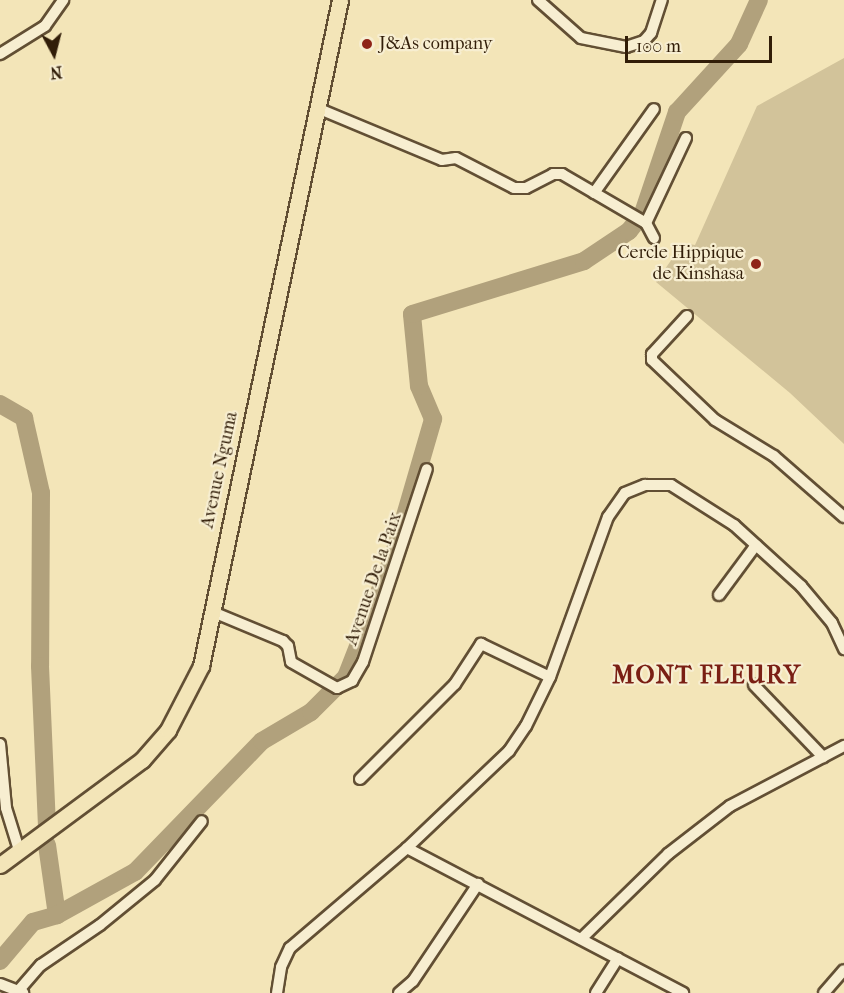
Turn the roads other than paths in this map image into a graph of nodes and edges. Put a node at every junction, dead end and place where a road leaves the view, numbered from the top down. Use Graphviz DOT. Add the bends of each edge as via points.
graph roads {
  1 [pos="63,0"];
  2 [pos="340,0"];
  3 [pos="538,0"];
  4 [pos="662,0"];
  5 [pos="0,54"];
  6 [pos="317,108"];
  7 [pos="654,109"];
  8 [pos="686,138"];
  9 [pos="594,193"];
  10 [pos="643,221"];
  11 [pos="654,238"];
  12 [pos="687,316"];
  13 [pos="427,469"];
  14 [pos="844,517"];
  15 [pos="756,545"];
  16 [pos="719,595"];
  17 [pos="213,612"];
  18 [pos="844,649"];
  19 [pos="550,677"];
  20 [pos="754,685"];
  21 [pos="0,744"];
  22 [pos="844,746"];
  23 [pos="823,757"];
  24 [pos="360,779"];
  25 [pos="3,810"];
  26 [pos="202,821"];
  27 [pos="406,848"];
  28 [pos="19,850"];
  29 [pos="0,865"];
  30 [pos="478,884"];
  31 [pos="581,939"];
  32 [pos="618,958"];
  33 [pos="844,970"];
  34 [pos="10,988"];
  35 [pos="278,988"];
  36 [pos="289,993"];
  37 [pos="399,993"];
  38 [pos="596,993"];
  39 [pos="683,993"];
  40 [pos="824,993"];
  1 -- 5 [label="street" via="45,26"];
  2 -- 6 [label="main road, Avenue Nguma"];
  3 -- 4 [label="street" via="581,38 626,47 644,41 651,33"];
  6 -- 9 [label="street" via="442,160 456,158 514,188 526,188 557,173"];
  6 -- 17 [label="main road, Avenue Nguma" via="230,508"];
  7 -- 9 [label="street"];
  8 -- 10 [label="street"];
  9 -- 10 [label="street"];
  10 -- 11 [label="street"];
  12 -- 14 [label="street" via="652,354 652,360 715,420 774,456"];
  13 -- 17 [label="street, Avenue De la Paix" via="357,677 336,686 291,662 283,641"];
  15 -- 16 [label="street"];
  15 -- 18 [label="street" via="820,609"];
  15 -- 19 [label="street" via="734,525 671,485 645,485 625,493 608,517"];
  17 -- 28 [label="main road, Avenue Nguma" via="201,666 168,729 142,760 109,788"];
  19 -- 24 [label="street" via="481,644 455,684"];
  19 -- 27 [label="street" via="526,726 508,751"];
  20 -- 23 [label="street"];
  21 -- 25 [label="street"];
  22 -- 23 [label="street"];
  23 -- 31 [label="street" via="730,806 668,854"];
  25 -- 28 [label="street"];
  26 -- 34 [label="street" via="155,880 100,925"];
  27 -- 30 [label="street"];
  27 -- 35 [label="street" via="290,948 281,967"];
  28 -- 29 [label="main road, Avenue Nguma"];
  30 -- 31 [label="street"];
  30 -- 37 [label="street" via="412,981"];
  31 -- 32 [label="street"];
  32 -- 38 [label="street"];
  32 -- 39 [label="street"];
  33 -- 40 [label="street"];
  35 -- 36 [label="street"];
}
